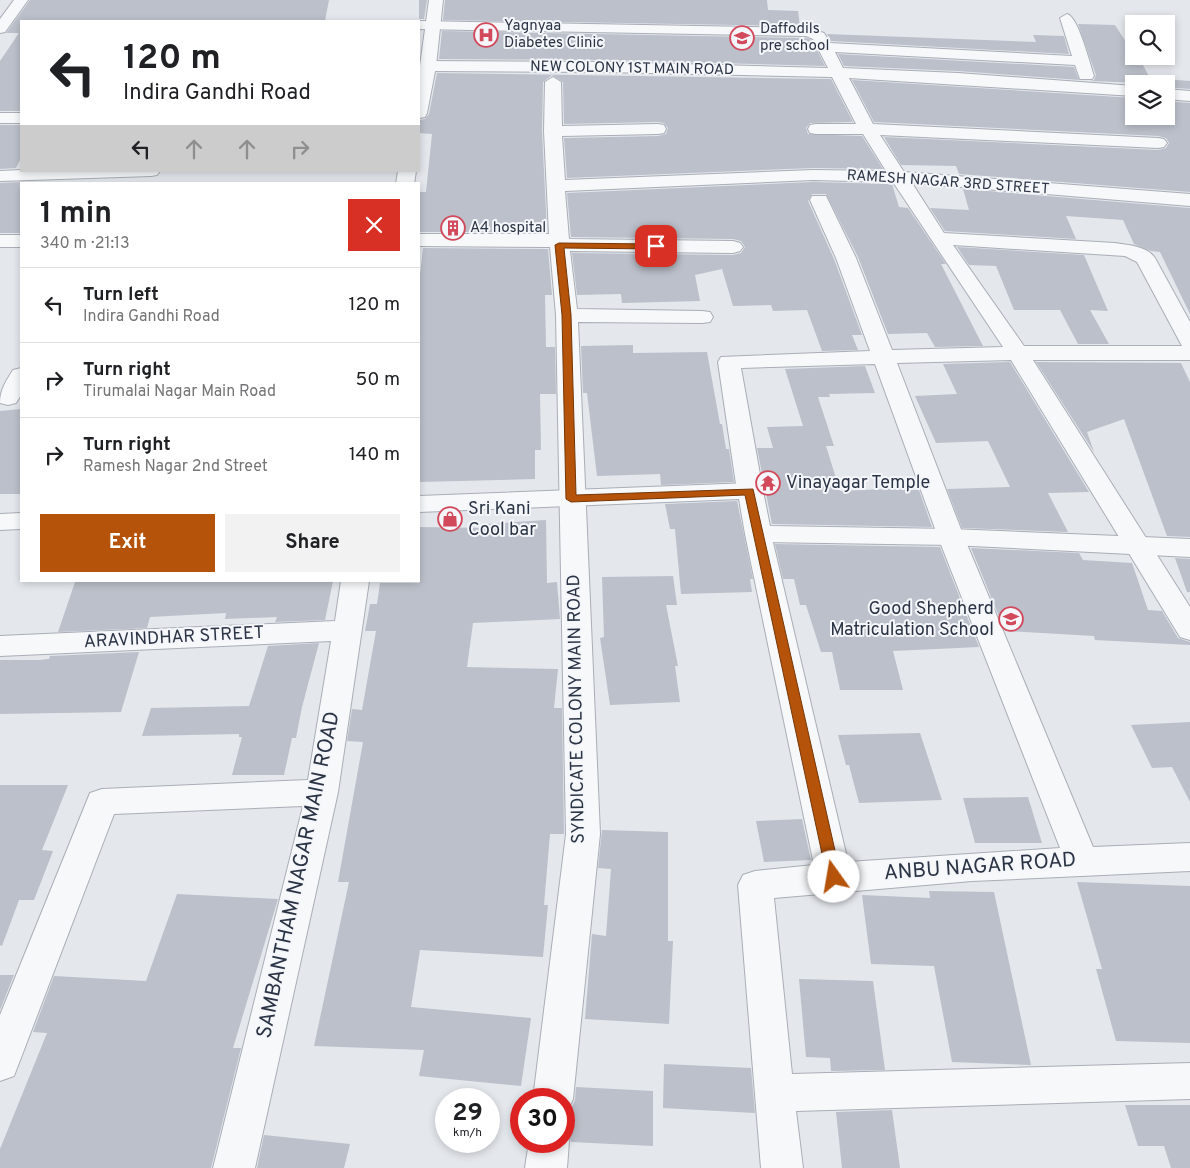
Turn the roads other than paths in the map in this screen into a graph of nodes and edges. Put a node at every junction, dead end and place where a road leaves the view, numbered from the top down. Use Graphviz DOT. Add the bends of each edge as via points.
graph roads {
  1 [pos="21,0"];
  2 [pos="436,0"];
  3 [pos="1067,18"];
  4 [pos="426,24"];
  5 [pos="0,29"];
  6 [pos="826,47"];
  7 [pos="1082,61"];
  8 [pos="428,66"];
  9 [pos="836,73"];
  10 [pos="553,82"];
  11 [pos="1089,87"];
  12 [pos="1125,90"];
  13 [pos="1175,95"];
  14 [pos="1190,96"];
  15 [pos="420,107"];
  16 [pos="0,118"];
  17 [pos="20,118"];
  18 [pos="658,129"];
  19 [pos="816,129"];
  20 [pos="868,129"];
  21 [pos="553,131"];
  22 [pos="1158,144"];
  23 [pos="121,172"];
  24 [pos="0,176"];
  25 [pos="900,177"];
  26 [pos="557,186"];
  27 [pos="819,200"];
  28 [pos="1190,200"];
  29 [pos="938,238"];
  30 [pos="420,240"];
  31 [pos="20,241"];
  32 [pos="0,242"];
  33 [pos="559,242"];
  34 [pos="733,247"];
  35 [pos="566,315"];
  36 [pos="702,317"];
  37 [pos="1190,342"];
  38 [pos="1018,353"];
  39 [pos="1190,353"];
  40 [pos="881,357"];
  41 [pos="20,377"];
  42 [pos="10,398"];
  43 [pos="750,491"];
  44 [pos="571,499"];
  45 [pos="420,504"];
  46 [pos="20,521"];
  47 [pos="0,522"];
  48 [pos="758,534"];
  49 [pos="951,537"];
  50 [pos="1139,545"];
  51 [pos="1190,548"];
  52 [pos="356,582"];
  53 [pos="348,630"];
  54 [pos="1190,630"];
  55 [pos="0,646"];
  56 [pos="322,792"];
  57 [pos="1190,857"];
  58 [pos="1082,860"];
  59 [pos="834,877"];
  60 [pos="0,1063"];
  61 [pos="1190,1081"];
  62 [pos="554,1088"];
  63 [pos="776,1093"];
  64 [pos="548,1153"];
  65 [pos="234,1168"];
  66 [pos="546,1168"];
  67 [pos="782,1168"];
  1 -- 5 [label="street"];
  2 -- 4 [label="street"];
  3 -- 7 [label="street"];
  4 -- 6 [label="street" via="807,32 819,36"];
  4 -- 8 [label="street"];
  6 -- 7 [label="street"];
  6 -- 9 [label="street"];
  7 -- 11 [label="street"];
  8 -- 9 [label="street, NEW COLONY 1ST MAIN ROAD"];
  8 -- 15 [label="street"];
  9 -- 11 [label="street, NEW COLONY 1ST MAIN ROAD"];
  9 -- 20 [label="street"];
  10 -- 21 [label="street, SYNDICATE COLONY MAIN ROAD"];
  11 -- 12 [label="street, NEW COLONY 1ST MAIN ROAD"];
  13 -- 14 [label="street"];
  16 -- 17 [label="street"];
  18 -- 21 [label="street"];
  19 -- 20 [label="street"];
  20 -- 22 [label="street"];
  20 -- 25 [label="street"];
  21 -- 26 [label="street, SYNDICATE COLONY MAIN ROAD"];
  23 -- 24 [label="street"];
  25 -- 26 [label="street, RAMESH NAGAR 3RD STREET" via="813,176"];
  25 -- 28 [label="street, RAMESH NAGAR 3RD STREET"];
  25 -- 29 [label="street"];
  26 -- 33 [label="street, SYNDICATE COLONY MAIN ROAD"];
  27 -- 40 [label="street" via="846,258"];
  29 -- 37 [label="street" via="1115,249 1139,254 1146,258"];
  29 -- 38 [label="street"];
  30 -- 33 [label="street"];
  31 -- 32 [label="street"];
  33 -- 34 [label="street"];
  33 -- 35 [label="street, SYNDICATE COLONY MAIN ROAD"];
  35 -- 36 [label="street"];
  35 -- 44 [label="street, SYNDICATE COLONY MAIN ROAD"];
  38 -- 39 [label="street"];
  38 -- 40 [label="street"];
  38 -- 50 [label="street"];
  40 -- 43 [label="street" via="729,362"];
  40 -- 49 [label="street"];
  41 -- 42 [label="street"];
  43 -- 44 [label="street"];
  43 -- 48 [label="street"];
  44 -- 45 [label="street"];
  44 -- 62 [label="street, SYNDICATE COLONY MAIN ROAD" via="583,834"];
  46 -- 47 [label="street"];
  48 -- 49 [label="street"];
  48 -- 59 [label="street"];
  49 -- 50 [label="street"];
  49 -- 58 [label="street"];
  50 -- 51 [label="street"];
  50 -- 54 [label="street"];
  52 -- 53 [label="street, SAMBANTHAM NAGAR MAIN ROAD"];
  53 -- 55 [label="street, ARAVINDHAR STREET"];
  53 -- 56 [label="street, SAMBANTHAM NAGAR MAIN ROAD"];
  56 -- 60 [label="street" via="102,802"];
  56 -- 65 [label="street, SAMBANTHAM NAGAR MAIN ROAD"];
  57 -- 58 [label="street, ANBU NAGAR ROAD"];
  58 -- 59 [label="street, ANBU NAGAR ROAD"];
  59 -- 63 [label="street, ANBU NAGAR ROAD" via="755,885"];
  61 -- 63 [label="street"];
  63 -- 67 [label="street, ANBU NAGAR ROAD"];
  64 -- 66 [label="street"];
}
